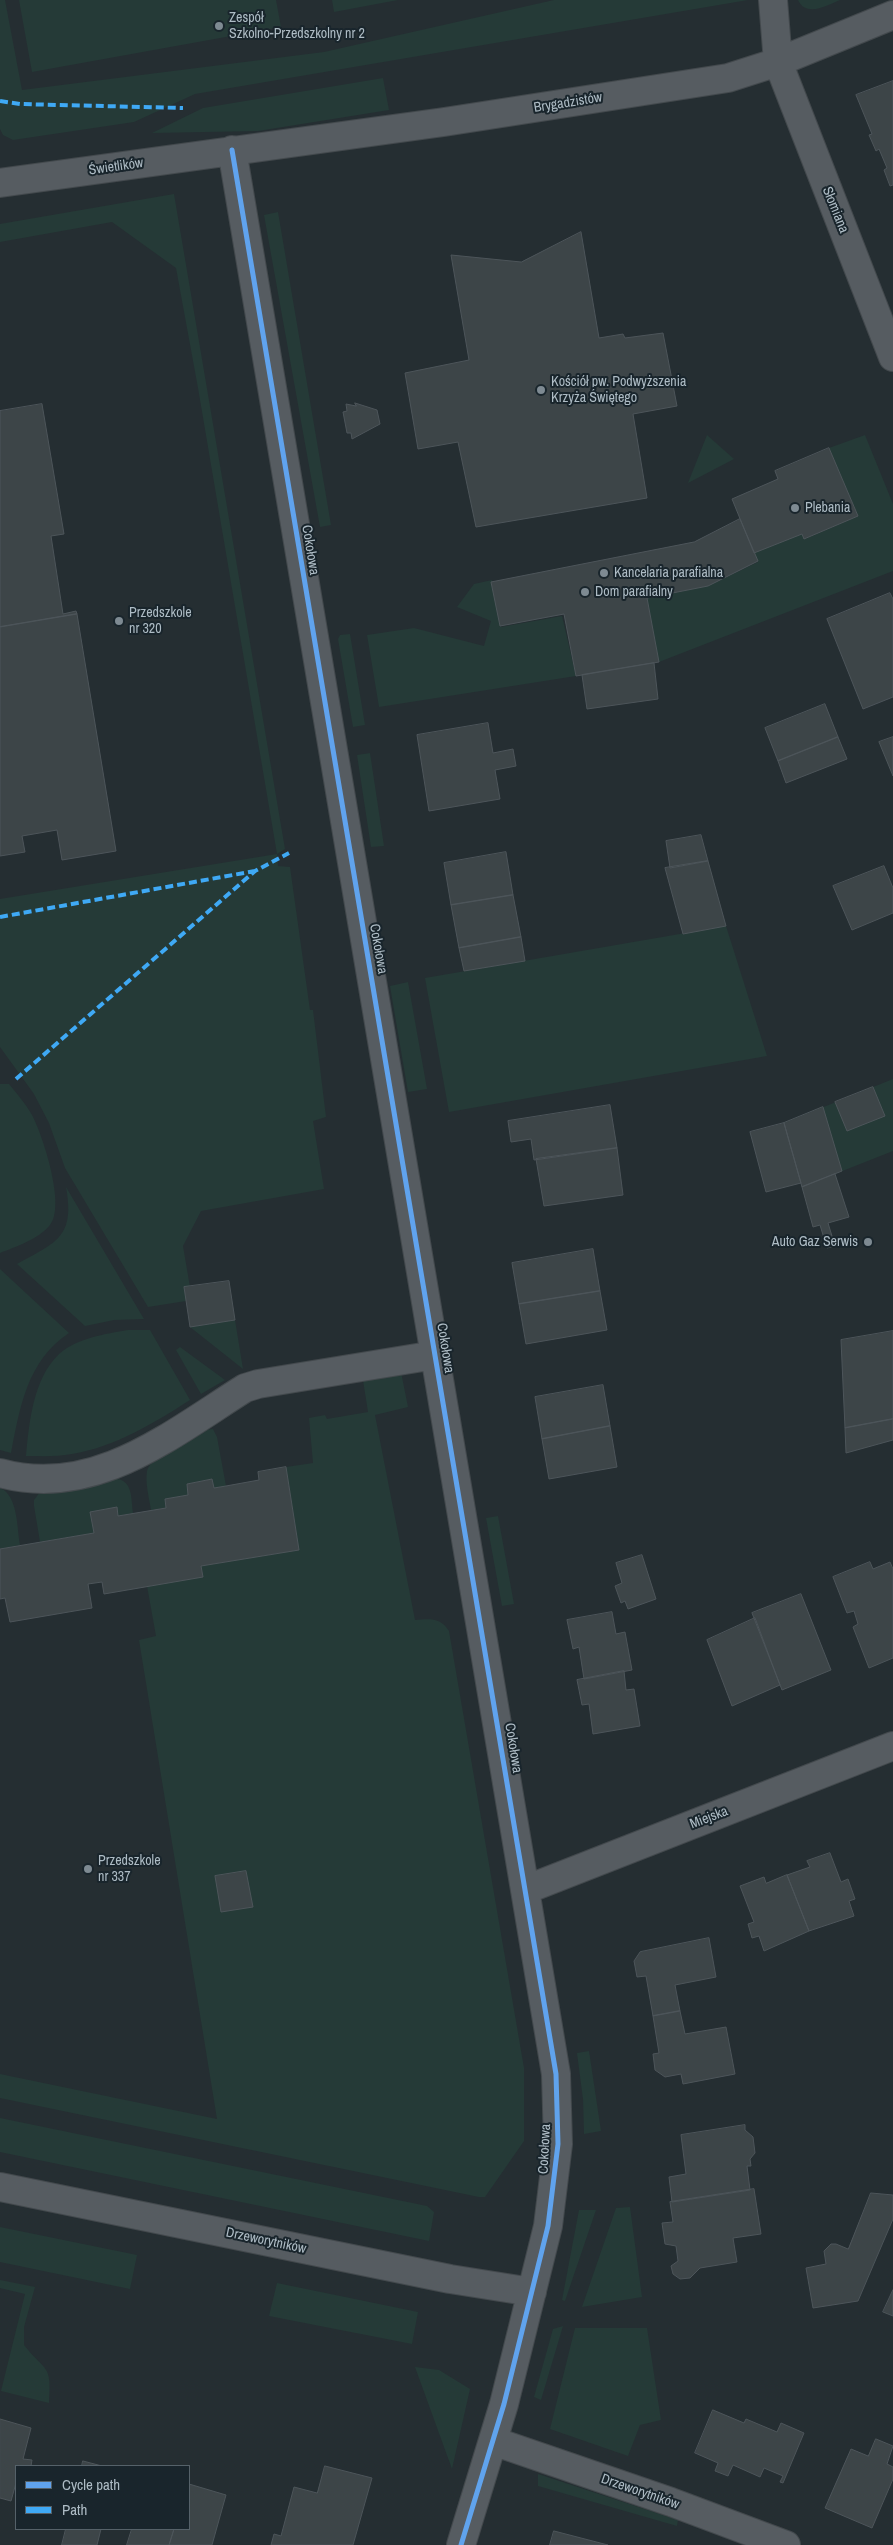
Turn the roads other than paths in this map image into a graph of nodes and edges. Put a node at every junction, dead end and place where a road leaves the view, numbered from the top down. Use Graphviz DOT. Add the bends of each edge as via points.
graph roads {
  1 [pos="773,0"];
  2 [pos="893,15"];
  3 [pos="778,62"];
  4 [pos="232,150"];
  5 [pos="0,183"];
  6 [pos="893,357"];
  7 [pos="435,1356"];
  8 [pos="0,1473"];
  9 [pos="893,1746"];
  10 [pos="525,1890"];
  11 [pos="0,2187"];
  12 [pos="532,2292"];
  13 [pos="493,2441"];
  14 [pos="461,2545"];
  15 [pos="786,2545"];
  1 -- 3 [label="street, Słomiana"];
  2 -- 3 [label="street, Brygadzistów"];
  3 -- 4 [label="street, Brygadzistów" via="728,78 444,122"];
  3 -- 6 [label="street, Słomiana"];
  4 -- 5 [label="street, Świetlików"];
  4 -- 7 [label="street, Cokołowa"];
  7 -- 8 [label="street" via="245,1388 132,1458 104,1469 44,1480"];
  7 -- 10 [label="street, Cokołowa"];
  9 -- 10 [label="street, Miejska"];
  10 -- 12 [label="street, Cokołowa" via="556,2074 558,2144 548,2226"];
  11 -- 12 [label="street, Drzeworytników" via="450,2279"];
  12 -- 13 [label="street, Cokołowa"];
  13 -- 14 [label="street, Cokołowa"];
  13 -- 15 [label="street, Drzeworytników"];
}
